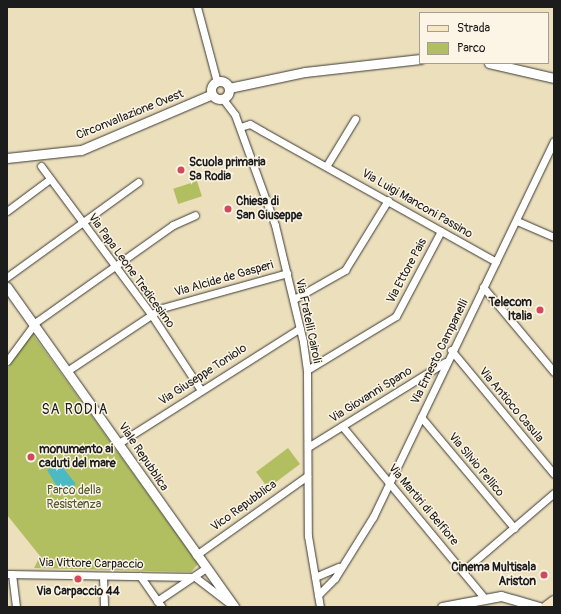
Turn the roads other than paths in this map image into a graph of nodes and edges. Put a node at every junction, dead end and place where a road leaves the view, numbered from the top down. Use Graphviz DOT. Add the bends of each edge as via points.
graph roads {
  1 [pos="197,7"];
  2 [pos="419,59"];
  3 [pos="493,64"];
  4 [pos="554,78"];
  5 [pos="217,82"];
  6 [pos="229,88"];
  7 [pos="212,94"];
  8 [pos="223,99"];
  9 [pos="355,119"];
  10 [pos="240,127"];
  11 [pos="554,142"];
  12 [pos="7,158"];
  13 [pos="327,165"];
  14 [pos="41,166"];
  15 [pos="50,179"];
  16 [pos="138,182"];
  17 [pos="388,200"];
  18 [pos="7,211"];
  19 [pos="195,215"];
  20 [pos="517,221"];
  21 [pos="84,224"];
  22 [pos="441,231"];
  23 [pos="554,237"];
  24 [pos="496,262"];
  25 [pos="116,267"];
  26 [pos="287,273"];
  27 [pos="7,277"];
  28 [pos="7,287"];
  29 [pos="483,287"];
  30 [pos="294,299"];
  31 [pos="151,314"];
  32 [pos="34,324"];
  33 [pos="300,328"];
  34 [pos="451,350"];
  35 [pos="7,361"];
  36 [pos="445,362"];
  37 [pos="307,370"];
  38 [pos="67,371"];
  39 [pos="554,372"];
  40 [pos="201,390"];
  41 [pos="421,417"];
  42 [pos="342,426"];
  43 [pos="119,443"];
  44 [pos="308,447"];
  45 [pos="554,474"];
  46 [pos="307,476"];
  47 [pos="390,482"];
  48 [pos="554,493"];
  49 [pos="514,528"];
  50 [pos="196,554"];
  51 [pos="339,567"];
  52 [pos="206,568"];
  53 [pos="463,571"];
  54 [pos="10,574"];
  55 [pos="104,576"];
  56 [pos="140,576"];
  57 [pos="175,576"];
  58 [pos="195,577"];
  59 [pos="315,577"];
  60 [pos="178,586"];
  61 [pos="318,595"];
  62 [pos="485,599"];
  63 [pos="554,600"];
  64 [pos="160,604"];
  65 [pos="232,605"];
  66 [pos="16,607"];
  67 [pos="104,607"];
  68 [pos="320,607"];
  69 [pos="442,607"];
  70 [pos="539,607"];
  71 [pos="546,607"];
  1 -- 5 [label="street"];
  2 -- 6 [label="street" via="305,72"];
  3 -- 4 [label="street"];
  5 -- 6 [label="street" via="224,82"];
  5 -- 7 [label="street" via="212,86"];
  6 -- 8 [label="street"];
  7 -- 8 [label="street"];
  7 -- 12 [label="street, Circonvallazione Ovest" via="80,150"];
  8 -- 10 [label="street, Via Fratelli Cairoli"];
  9 -- 13 [label="street"];
  10 -- 13 [label="street, Via Luigi Manconi Passino" via="250,124"];
  10 -- 26 [label="street, Via Fratelli Cairoli" via="276,225"];
  11 -- 20 [label="street, Via Ernesto Campanelli"];
  13 -- 17 [label="street, Via Luigi Manconi Passino"];
  14 -- 15 [label="street, Via Papa Leone Tredicesimo"];
  15 -- 18 [label="street"];
  15 -- 21 [label="street, Via Papa Leone Tredicesimo"];
  16 -- 21 [label="street"];
  17 -- 22 [label="street, Via Luigi Manconi Passino"];
  17 -- 30 [label="street" via="345,270"];
  19 -- 25 [label="street" via="173,225"];
  20 -- 23 [label="street"];
  20 -- 24 [label="street, Via Ernesto Campanelli"];
  21 -- 25 [label="street, Via Papa Leone Tredicesimo"];
  21 -- 27 [label="street"];
  22 -- 24 [label="street, Via Luigi Manconi Passino"];
  22 -- 37 [label="street, Via Ettore Pais" via="396,316"];
  24 -- 29 [label="street, Via Ernesto Campanelli"];
  25 -- 31 [label="street, Via Papa Leone Tredicesimo"];
  25 -- 32 [label="street"];
  26 -- 30 [label="street, Via Fratelli Cairoli"];
  26 -- 31 [label="street, Via Alcide de Gasperi"];
  28 -- 32 [label="street, Viale Repubblica"];
  29 -- 34 [label="street, Via Ernesto Campanelli"];
  29 -- 39 [label="street"];
  30 -- 33 [label="street, Via Fratelli Cairoli"];
  31 -- 38 [label="street, Via Alcide de Gasperi"];
  31 -- 40 [label="street, Via Papa Leone Tredicesimo"];
  32 -- 35 [label="street"];
  32 -- 38 [label="street, Viale Repubblica"];
  33 -- 37 [label="street, Via Fratelli Cairoli"];
  33 -- 40 [label="street, Via Giuseppe Toniolo"];
  34 -- 36 [label="street, Via Ernesto Campanelli"];
  34 -- 45 [label="street, Via Antioco Casula"];
  36 -- 41 [label="street, Via Ernesto Campanelli"];
  36 -- 42 [label="street, Via Giovanni Spano"];
  37 -- 44 [label="street, Via Fratelli Cairoli"];
  38 -- 43 [label="street, Viale Repubblica"];
  40 -- 43 [label="street, Via Giuseppe Toniolo"];
  41 -- 47 [label="street, Via Ernesto Campanelli"];
  41 -- 49 [label="street, Via Silvio Pellico"];
  42 -- 44 [label="street, Via Giovanni Spano"];
  42 -- 47 [label="street, Via Martiri di Belfiore"];
  43 -- 50 [label="street, Viale Repubblica"];
  44 -- 46 [label="street, Via Fratelli Cairoli"];
  46 -- 50 [label="street, Vico Repubblica"];
  46 -- 59 [label="street, Via Fratelli Cairoli" via="308,536"];
  47 -- 51 [label="street, Via Ernesto Campanelli" via="363,534"];
  47 -- 53 [label="street, Via Martiri di Belfiore"];
  48 -- 49 [label="street"];
  49 -- 53 [label="street"];
  50 -- 52 [label="street, Viale Repubblica"];
  51 -- 59 [label="street"];
  51 -- 61 [label="street, Via Ernesto Campanelli" via="326,590"];
  52 -- 58 [label="street"];
  52 -- 65 [label="street, Viale Repubblica"];
  53 -- 62 [label="street, Via Martiri di Belfiore"];
  54 -- 55 [label="street, Via Vittore Carpaccio"];
  54 -- 66 [label="street"];
  55 -- 56 [label="street, Via Vittore Carpaccio"];
  55 -- 67 [label="street"];
  56 -- 57 [label="street, Via Vittore Carpaccio"];
  56 -- 64 [label="street"];
  57 -- 58 [label="street, Via Vittore Carpaccio"];
  57 -- 60 [label="street"];
  58 -- 60 [label="street"];
  58 -- 65 [label="street, Viale Repubblica"];
  59 -- 61 [label="street, Via Fratelli Cairoli"];
  60 -- 64 [label="street"];
  61 -- 68 [label="street, Via Fratelli Cairoli"];
  62 -- 69 [label="street"];
  62 -- 70 [label="street" via="510,596"];
  63 -- 71 [label="main road"];
}
